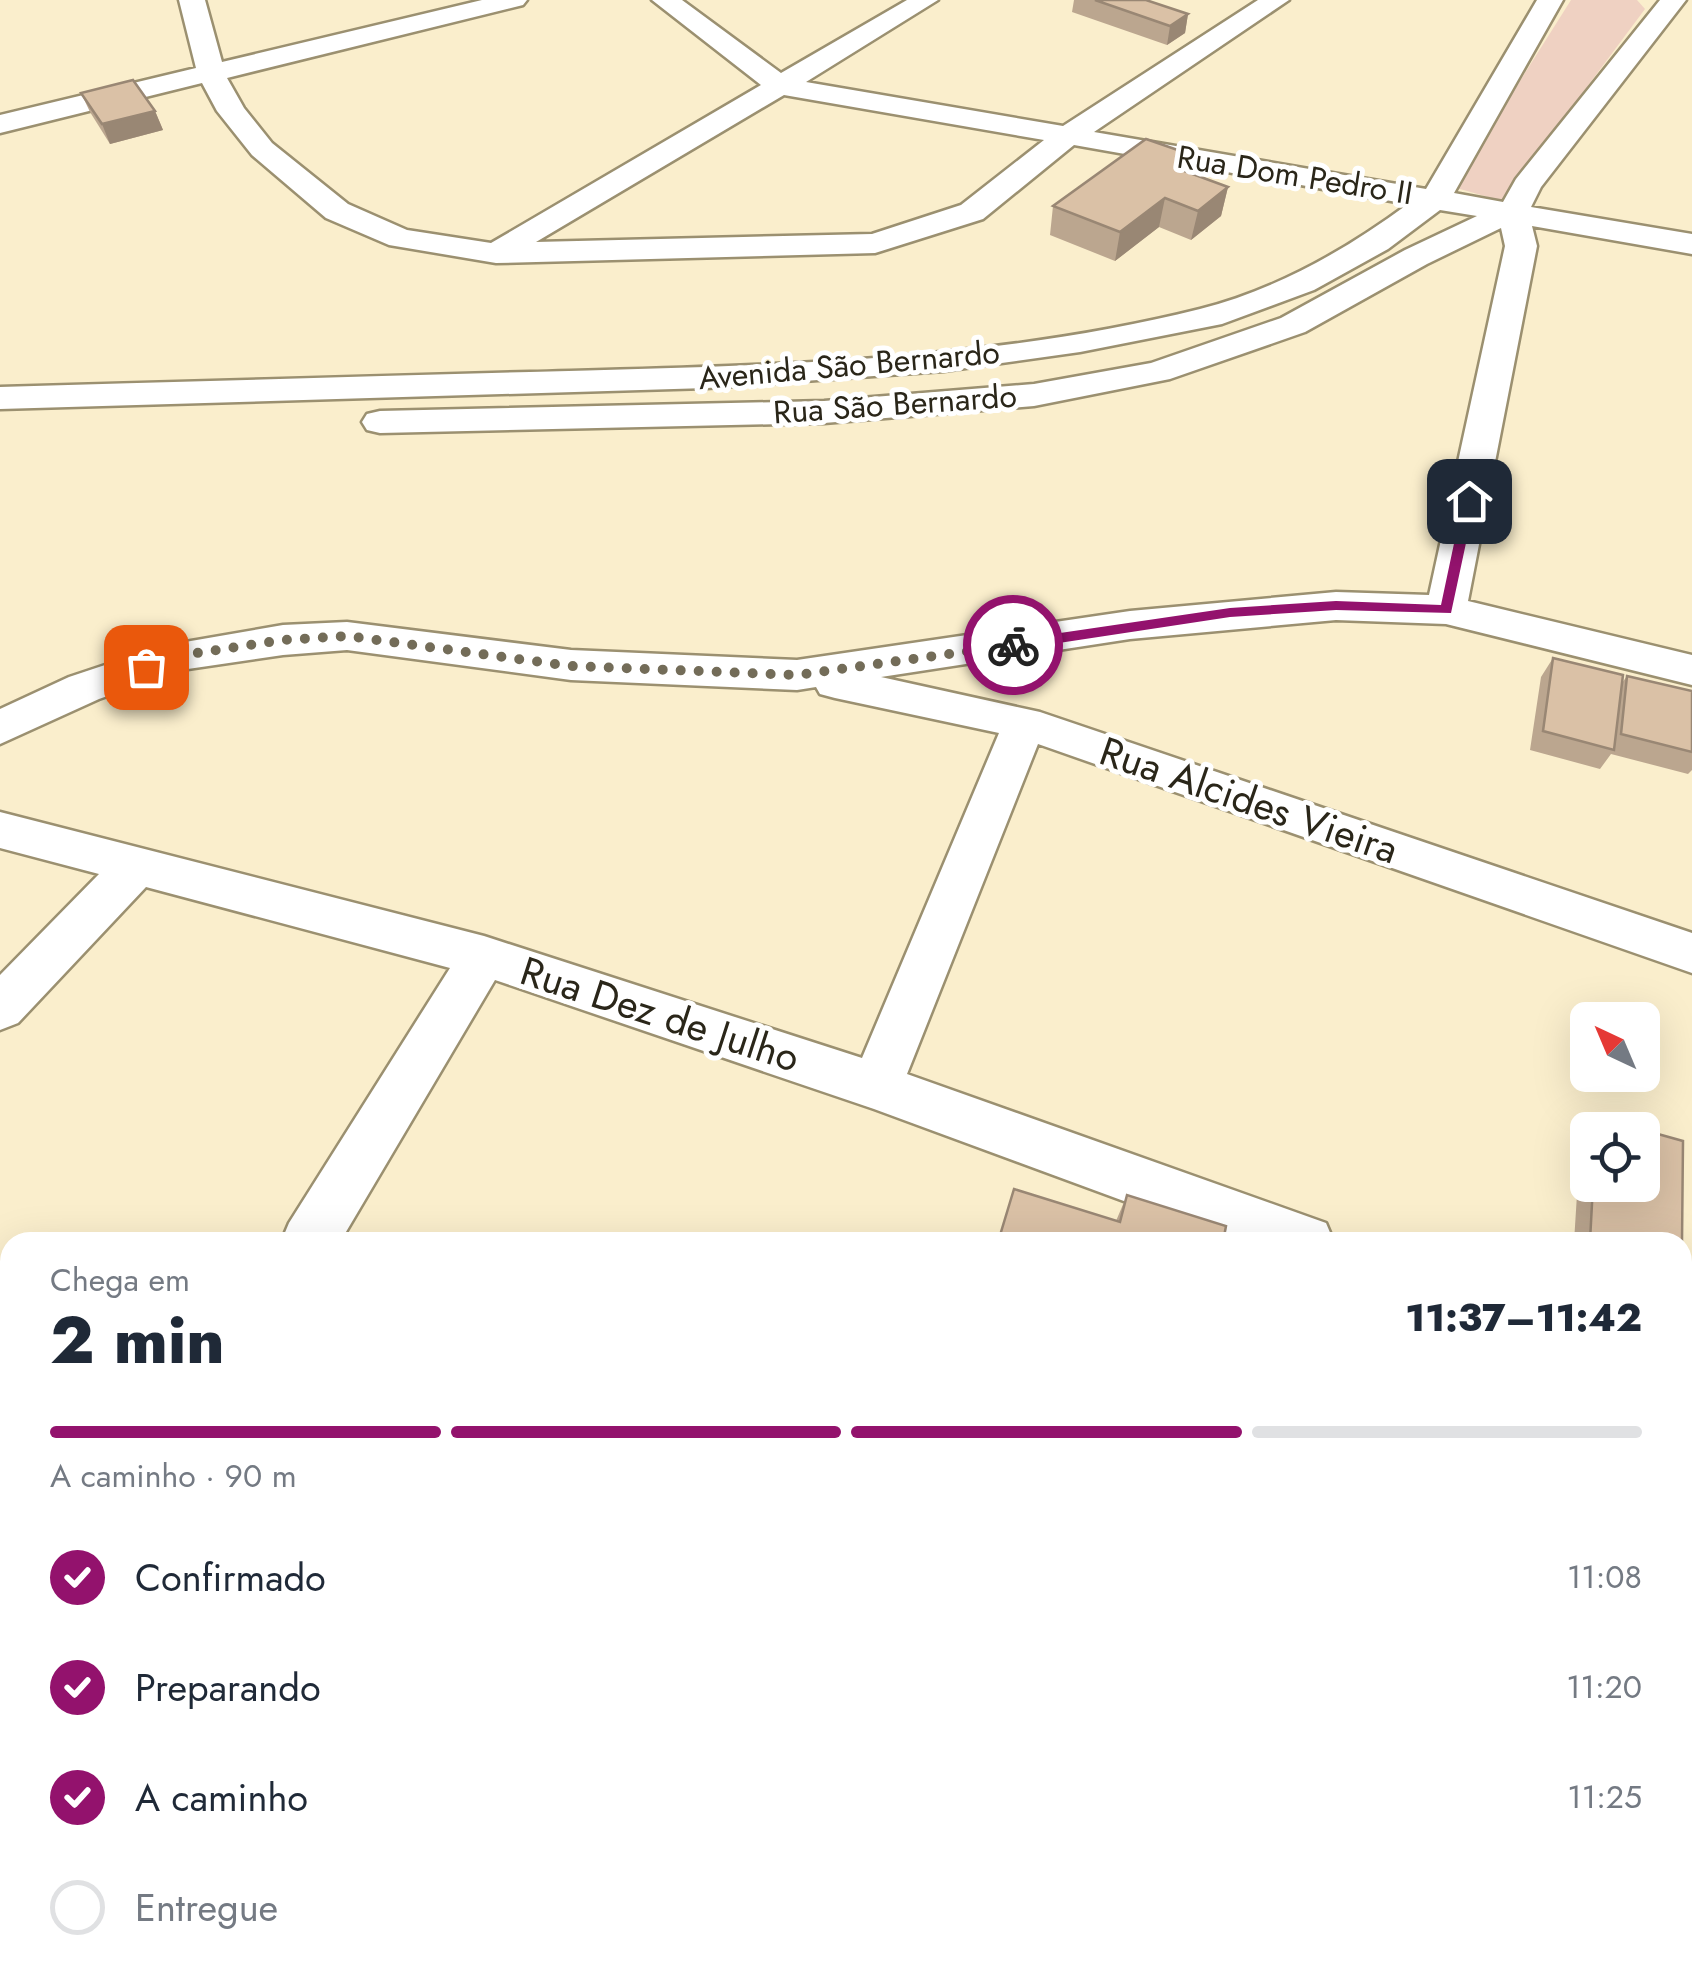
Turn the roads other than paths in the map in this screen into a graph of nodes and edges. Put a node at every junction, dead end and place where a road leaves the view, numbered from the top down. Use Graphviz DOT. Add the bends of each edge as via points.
graph roads {
  1 [pos="192,0"];
  2 [pos="514,0"];
  3 [pos="666,0"];
  4 [pos="925,0"];
  5 [pos="1276,0"];
  6 [pos="1550,0"];
  7 [pos="1673,0"];
  8 [pos="211,74"];
  9 [pos="780,86"];
  10 [pos="0,124"];
  11 [pos="1066,138"];
  12 [pos="1436,198"];
  13 [pos="1513,211"];
  14 [pos="1692,244"];
  15 [pos="496,252"];
  16 [pos="944,361"];
  17 [pos="0,398"];
  18 [pos="951,402"];
  19 [pos="354,422"];
  20 [pos="1446,610"];
  21 [pos="1692,670"];
  22 [pos="798,675"];
  23 [pos="1026,723"];
  24 [pos="0,728"];
  25 [pos="0,830"];
  26 [pos="136,868"];
  27 [pos="1692,953"];
  28 [pos="484,956"];
  29 [pos="0,1008"];
  30 [pos="876,1086"];
  31 [pos="314,1232"];
  32 [pos="1278,1232"];
  1 -- 8 [label="street"];
  2 -- 8 [label="street"];
  3 -- 9 [label="street"];
  4 -- 9 [label="street"];
  5 -- 11 [label="street"];
  6 -- 12 [label="street, Avenida São Bernardo"];
  7 -- 13 [label="street"];
  8 -- 10 [label="street"];
  8 -- 15 [label="street" via="262,148 338,210 400,238"];
  9 -- 11 [label="street, Rua Dom Pedro II"];
  9 -- 15 [label="street"];
  11 -- 12 [label="street, Rua Dom Pedro II"];
  11 -- 15 [label="street" via="972,212 875,243"];
  12 -- 13 [label="street, Rua Dom Pedro II"];
  12 -- 16 [label="street, Avenida São Bernardo" via="1378,242 1302,283 1210,317"];
  13 -- 14 [label="street, Rua Dom Pedro II"];
  13 -- 18 [label="street, Rua São Bernardo" via="1293,325 1158,372"];
  13 -- 20 [label="street" via="1521,246"];
  16 -- 17 [label="street, Avenida São Bernardo" via="707,378"];
  16 -- 18 [label="street"];
  18 -- 19 [label="street, Rua São Bernardo" via="824,412"];
  20 -- 21 [label="street"];
  20 -- 22 [label="street" via="1336,606 1230,613"];
  22 -- 23 [label="street, Rua Alcides Vieira"];
  22 -- 24 [label="street" via="570,666 347,636 283,640 177,656 84,688"];
  23 -- 27 [label="street, Rua Alcides Vieira"];
  23 -- 30 [label="street"];
  25 -- 26 [label="street, Rua Dez de Julho"];
  26 -- 28 [label="street, Rua Dez de Julho"];
  26 -- 29 [label="street"];
  28 -- 30 [label="street, Rua Dez de Julho"];
  28 -- 31 [label="street"];
  30 -- 32 [label="street, Rua Dez de Julho"];
}
